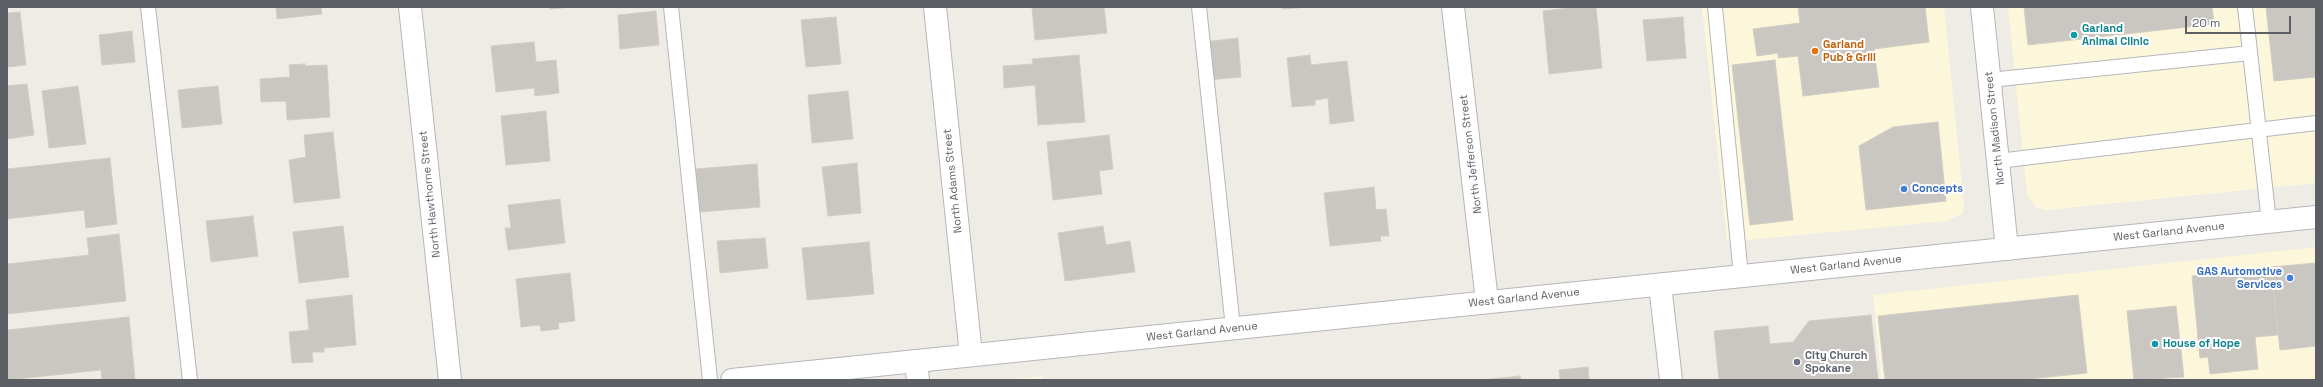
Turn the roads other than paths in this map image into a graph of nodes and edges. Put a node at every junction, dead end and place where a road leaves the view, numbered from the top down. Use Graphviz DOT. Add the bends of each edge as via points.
graph roads {
  1 [pos="148,7"];
  2 [pos="410,7"];
  3 [pos="671,7"];
  4 [pos="934,7"];
  5 [pos="1199,7"];
  6 [pos="1453,7"];
  7 [pos="1715,7"];
  8 [pos="1982,7"];
  9 [pos="2245,7"];
  10 [pos="2250,52"];
  11 [pos="1990,80"];
  12 [pos="2316,123"];
  13 [pos="2258,129"];
  14 [pos="1998,161"];
  15 [pos="2316,217"];
  16 [pos="2269,222"];
  17 [pos="2007,249"];
  18 [pos="1741,276"];
  19 [pos="1660,285"];
  20 [pos="1488,301"];
  21 [pos="1233,328"];
  22 [pos="971,355"];
  23 [pos="917,371"];
  24 [pos="190,380"];
  25 [pos="450,380"];
  26 [pos="710,380"];
  27 [pos="732,380"];
  28 [pos="1671,380"];
  1 -- 24 [label="lane"];
  2 -- 25 [label="street, North Hawthorne Street"];
  3 -- 26 [label="lane"];
  4 -- 22 [label="street, North Adams Street"];
  5 -- 21 [label="lane"];
  6 -- 20 [label="street, North Jefferson Street"];
  7 -- 18 [label="lane"];
  8 -- 11 [label="street, North Madison Street"];
  9 -- 10 [label="lane"];
  10 -- 11 [label="lane"];
  10 -- 13 [label="lane"];
  11 -- 14 [label="street, North Madison Street"];
  12 -- 13 [label="lane"];
  13 -- 14 [label="lane"];
  13 -- 16 [label="lane"];
  14 -- 17 [label="street, North Madison Street"];
  15 -- 16 [label="street, West Garland Avenue"];
  16 -- 17 [label="street, West Garland Avenue"];
  17 -- 18 [label="street, West Garland Avenue"];
  18 -- 19 [label="street, West Garland Avenue"];
  19 -- 20 [label="street, West Garland Avenue"];
  19 -- 28 [label="street"];
  20 -- 21 [label="street, West Garland Avenue"];
  21 -- 22 [label="street, West Garland Avenue"];
  22 -- 23 [label="street, West Garland Avenue"];
  23 -- 27 [label="street, West Garland Avenue"];
}
